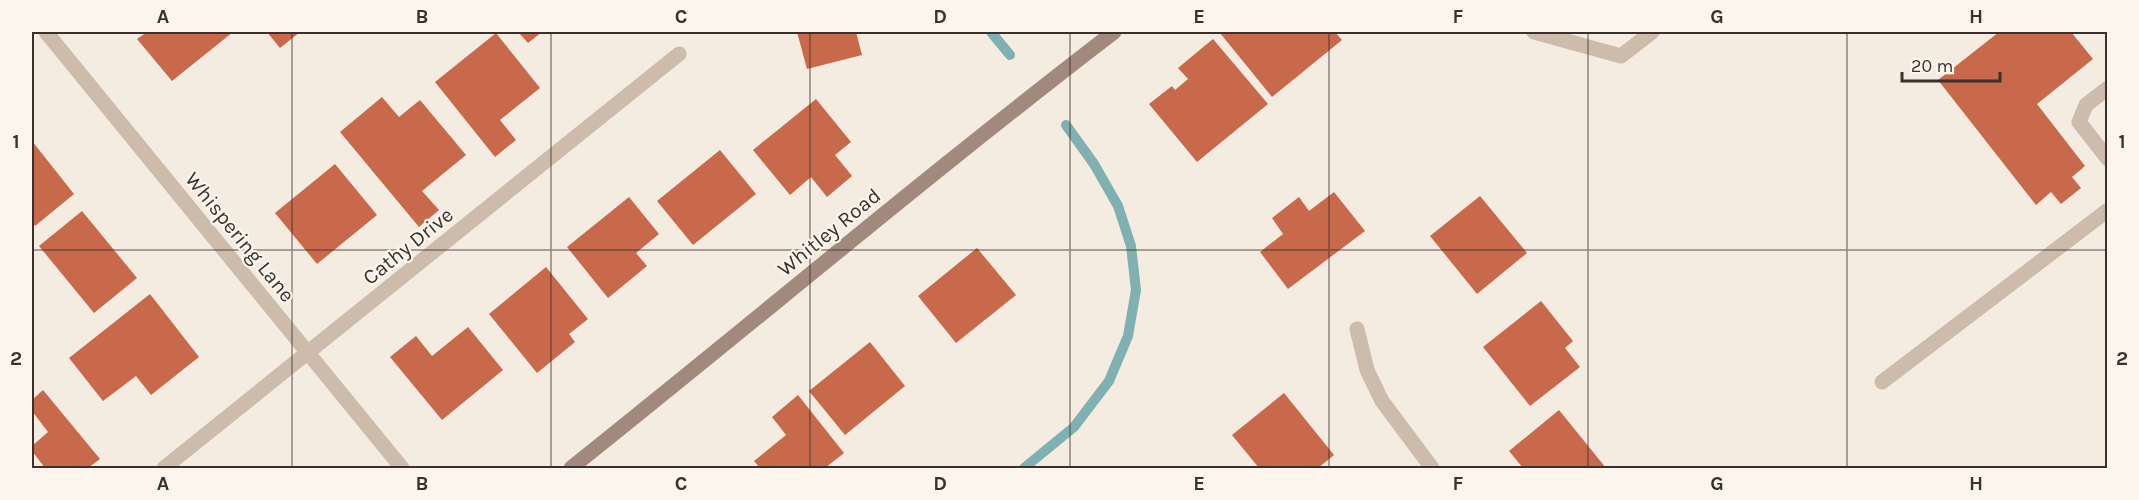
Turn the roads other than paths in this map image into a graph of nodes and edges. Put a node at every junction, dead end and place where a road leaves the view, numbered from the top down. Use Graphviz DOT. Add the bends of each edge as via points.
graph roads {
  1 [pos="46,32"];
  2 [pos="1114,32"];
  3 [pos="1534,32"];
  4 [pos="1652,32"];
  5 [pos="679,54"];
  6 [pos="2108,88"];
  7 [pos="2108,159"];
  8 [pos="2108,210"];
  9 [pos="1358,329"];
  10 [pos="308,353"];
  11 [pos="1882,382"];
  12 [pos="164,468"];
  13 [pos="402,468"];
  14 [pos="571,468"];
  15 [pos="1432,468"];
  1 -- 10 [label="street, Whispering Lane"];
  2 -- 14 [label="street, Whitley Road"];
  3 -- 4 [label="street" via="1622,56"];
  5 -- 10 [label="street, Cathy Drive"];
  6 -- 7 [label="street" via="2086,105 2079,122"];
  8 -- 11 [label="street"];
  9 -- 15 [label="street" via="1367,370 1382,401"];
  10 -- 12 [label="street, Cathy Drive"];
  10 -- 13 [label="street, Whispering Lane"];
}
